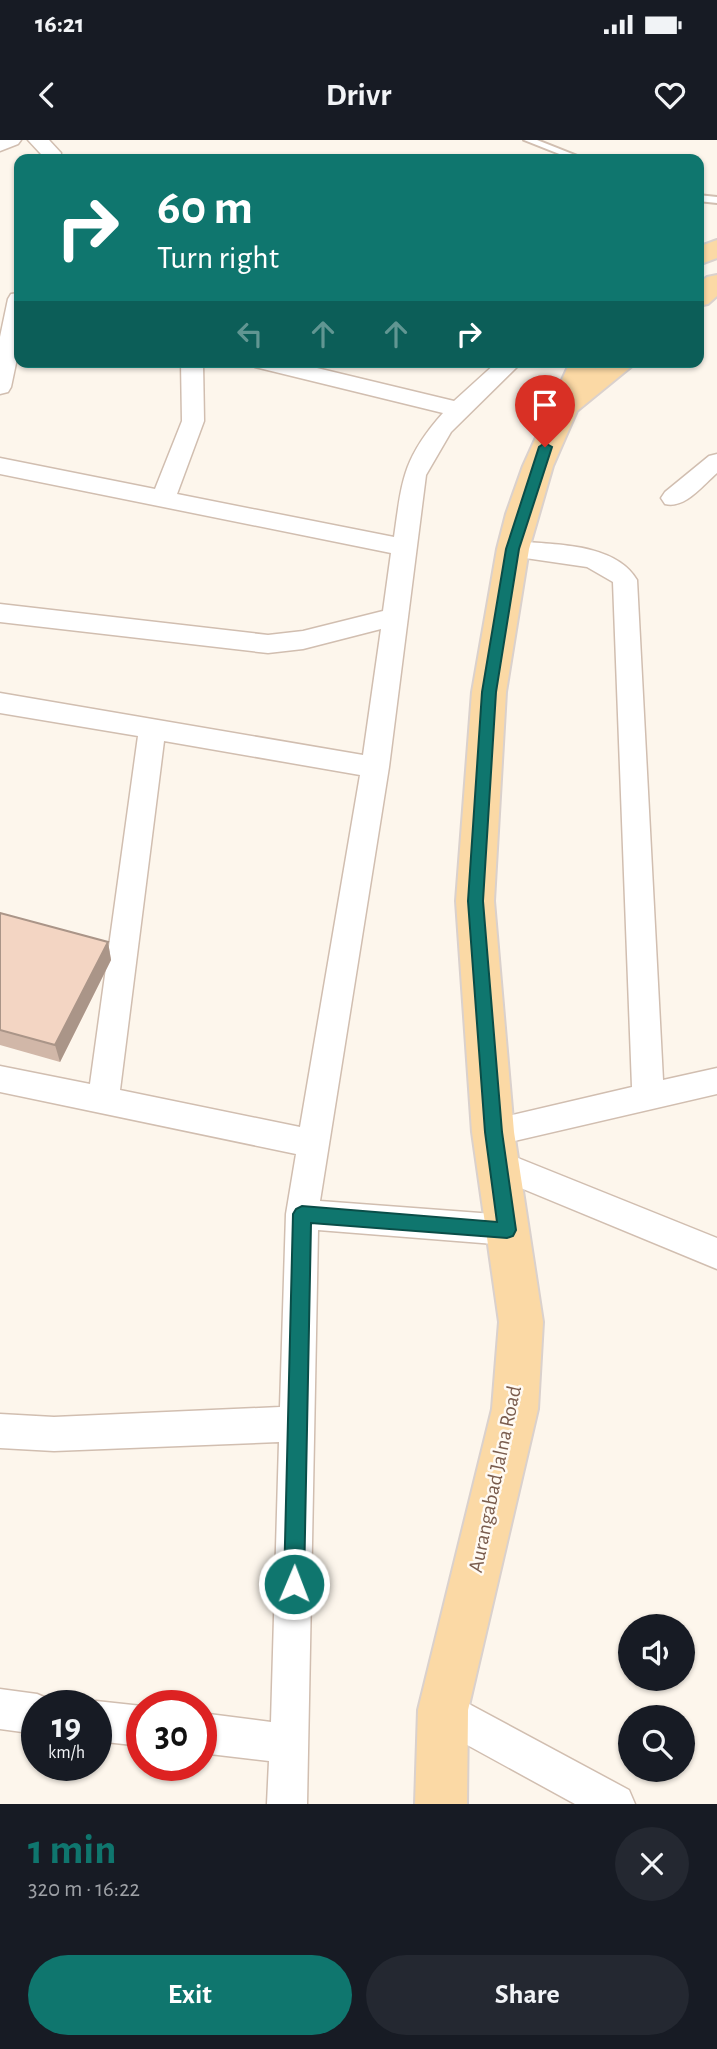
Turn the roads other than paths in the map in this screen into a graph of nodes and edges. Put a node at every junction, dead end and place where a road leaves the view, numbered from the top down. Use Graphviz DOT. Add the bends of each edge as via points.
graph roads {
  1 [pos="12,140"];
  2 [pos="38,140"];
  3 [pos="529,140"];
  4 [pos="0,145"];
  5 [pos="51,154"];
  6 [pos="567,154"];
  7 [pos="7,322"];
  8 [pos="192,368"];
  9 [pos="288,368"];
  10 [pos="504,368"];
  11 [pos="581,368"];
  12 [pos="615,368"];
  13 [pos="0,387"];
  14 [pos="457,409"];
  15 [pos="561,409"];
  16 [pos="717,461"];
  17 [pos="0,466"];
  18 [pos="673,498"];
  19 [pos="163,499"];
  20 [pos="404,547"];
  21 [pos="513,549"];
  22 [pos="0,613"];
  23 [pos="395,617"];
  24 [pos="0,703"];
  25 [pos="152,729"];
  26 [pos="375,767"];
  27 [pos="0,1079"];
  28 [pos="717,1081"];
  29 [pos="648,1097"];
  30 [pos="103,1100"];
  31 [pos="313,1144"];
  32 [pos="496,1148"];
  33 [pos="302,1214"];
  34 [pos="507,1230"];
  35 [pos="717,1254"];
  36 [pos="297,1424"];
  37 [pos="0,1431"];
  38 [pos="0,1709"];
  39 [pos="443,1710"];
  40 [pos="21,1712"];
  41 [pos="217,1736"];
  42 [pos="290,1744"];
  43 [pos="287,1804"];
  44 [pos="441,1804"];
  45 [pos="615,1804"];
  1 -- 4 [label="street"];
  2 -- 5 [label="street"];
  3 -- 6 [label="lane"];
  7 -- 13 [label="street"];
  8 -- 19 [label="street" via="193,421"];
  9 -- 14 [label="street"];
  10 -- 14 [label="street"];
  11 -- 15 [label="main road, Aurangabad Jalna Road"];
  12 -- 15 [label="main road"];
  14 -- 20 [label="street" via="414,475"];
  15 -- 21 [label="main road, Aurangabad Jalna Road"];
  16 -- 18 [label="street"];
  17 -- 19 [label="street"];
  19 -- 20 [label="street"];
  20 -- 23 [label="street"];
  21 -- 29 [label="street" via="597,561 616,569 625,580"];
  21 -- 32 [label="main road, Aurangabad Jalna Road" via="489,692 475,901"];
  22 -- 23 [label="street" via="268,644"];
  23 -- 26 [label="street"];
  24 -- 25 [label="street"];
  25 -- 26 [label="street"];
  25 -- 30 [label="street"];
  26 -- 31 [label="street"];
  27 -- 30 [label="street"];
  28 -- 29 [label="street"];
  29 -- 32 [label="street"];
  30 -- 31 [label="street"];
  31 -- 33 [label="street"];
  32 -- 34 [label="main road, Aurangabad Jalna Road"];
  32 -- 35 [label="street"];
  33 -- 34 [label="street"];
  33 -- 36 [label="street"];
  34 -- 39 [label="main road, Aurangabad Jalna Road" via="521,1322 515,1409"];
  36 -- 37 [label="street" via="54,1434"];
  36 -- 42 [label="street"];
  38 -- 40 [label="street"];
  39 -- 44 [label="main road, Aurangabad Jalna Road"];
  39 -- 45 [label="street"];
  41 -- 42 [label="street"];
  42 -- 43 [label="street"];
}
